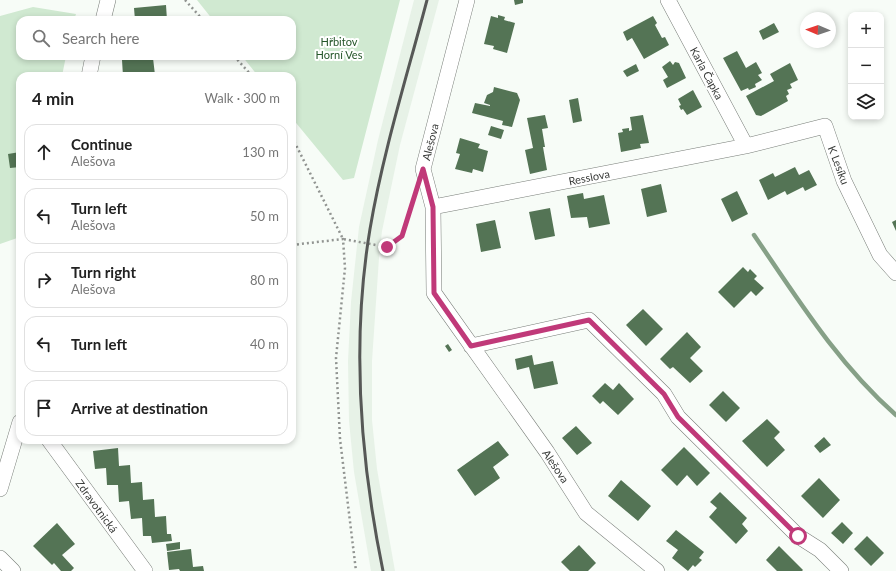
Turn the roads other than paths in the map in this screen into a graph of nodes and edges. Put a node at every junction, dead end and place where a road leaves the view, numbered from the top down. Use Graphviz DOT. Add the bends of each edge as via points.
graph roads {
  1 [pos="108,0"];
  2 [pos="467,0"];
  3 [pos="668,0"];
  4 [pos="104,16"];
  5 [pos="92,60"];
  6 [pos="90,72"];
  7 [pos="746,146"];
  8 [pos="433,207"];
  9 [pos="896,273"];
  10 [pos="471,346"];
  11 [pos="16,435"];
  12 [pos="52,444"];
  13 [pos="0,489"];
  14 [pos="0,558"];
  15 [pos="13,571"];
  16 [pos="146,571"];
  17 [pos="657,571"];
  18 [pos="841,571"];
  1 -- 4 [label="street"];
  2 -- 8 [label="street, Alešova" via="423,169"];
  3 -- 7 [label="street, Karla Čapka"];
  5 -- 6 [label="street"];
  7 -- 8 [label="street, Resslova"];
  7 -- 9 [label="street, K Lesíku" via="825,126 857,208 880,255"];
  8 -- 10 [label="street, Alešova" via="434,293"];
  10 -- 17 [label="street, Alešova" via="547,452 586,513"];
  10 -- 18 [label="street" via="589,320 664,394 688,428 798,536 820,550"];
  11 -- 13 [label="street"];
  12 -- 16 [label="street, Zdravotnická"];
  14 -- 15 [label="street"];
}
